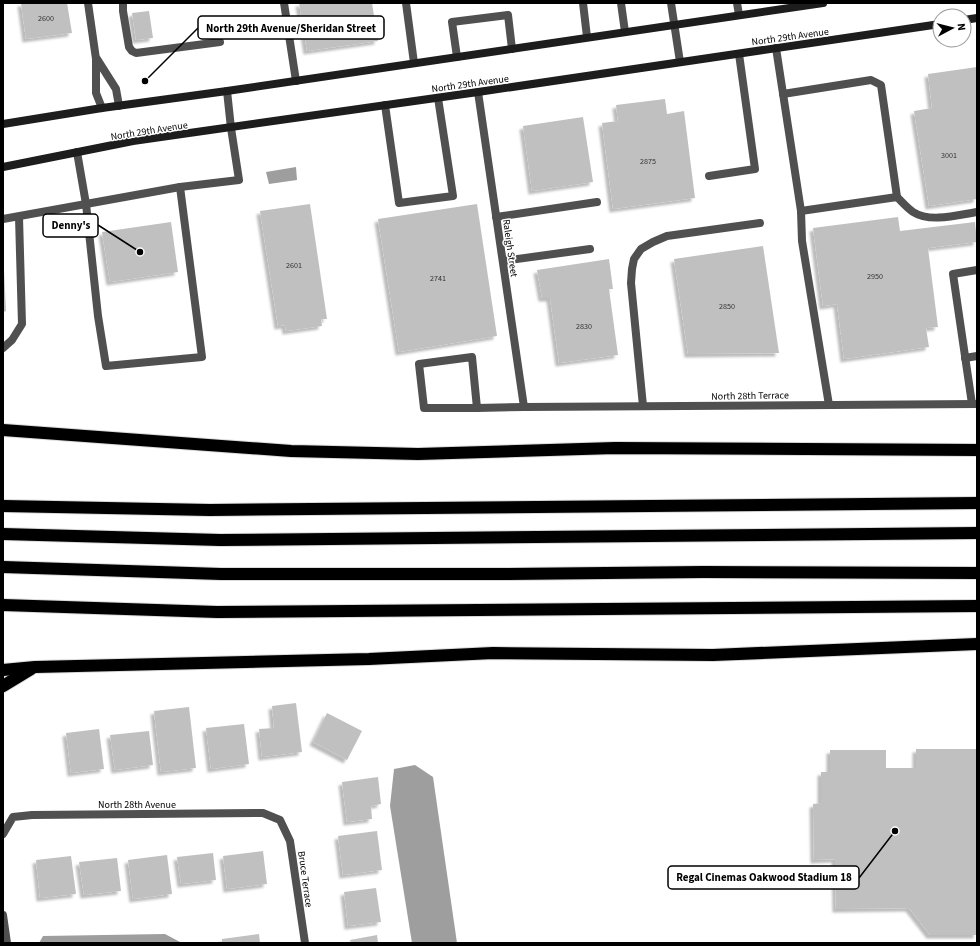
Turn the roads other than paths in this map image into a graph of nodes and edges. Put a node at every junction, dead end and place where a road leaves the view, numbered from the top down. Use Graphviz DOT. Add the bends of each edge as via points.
graph roads {
  1 [pos="88,3"];
  2 [pos="123,3"];
  3 [pos="284,3"];
  4 [pos="406,3"];
  5 [pos="583,3"];
  6 [pos="621,3"];
  7 [pos="671,3"];
  8 [pos="737,3"];
  9 [pos="823,3"];
  10 [pos="739,15"];
  11 [pos="674,24"];
  12 [pos="932,25"];
  13 [pos="625,32"];
  14 [pos="587,38"];
  15 [pos="220,42"];
  16 [pos="776,48"];
  17 [pos="512,49"];
  18 [pos="739,54"];
  19 [pos="457,57"];
  20 [pos="96,59"];
  21 [pos="680,62"];
  22 [pos="414,63"];
  23 [pos="296,81"];
  24 [pos="227,91"];
  25 [pos="478,92"];
  26 [pos="783,94"];
  27 [pos="438,98"];
  28 [pos="385,105"];
  29 [pos="119,106"];
  30 [pos="102,108"];
  31 [pos="3,124"];
  32 [pos="231,128"];
  33 [pos="77,152"];
  34 [pos="3,167"];
  35 [pos="709,176"];
  36 [pos="180,187"];
  37 [pos="897,197"];
  38 [pos="597,202"];
  39 [pos="86,204"];
  40 [pos="801,211"];
  41 [pos="977,212"];
  42 [pos="19,217"];
  43 [pos="496,217"];
  44 [pos="3,219"];
  45 [pos="760,223"];
  46 [pos="590,249"];
  47 [pos="503,261"];
  48 [pos="977,270"];
  49 [pos="3,348"];
  50 [pos="977,356"];
  51 [pos="965,358"];
  52 [pos="975,404"];
  53 [pos="829,405"];
  54 [pos="643,406"];
  55 [pos="524,407"];
  56 [pos="477,408"];
  57 [pos="3,430"];
  58 [pos="977,450"];
  59 [pos="977,504"];
  60 [pos="3,506"];
  61 [pos="977,533"];
  62 [pos="3,534"];
  63 [pos="3,567"];
  64 [pos="977,573"];
  65 [pos="3,605"];
  66 [pos="977,606"];
  67 [pos="977,644"];
  68 [pos="35,666"];
  69 [pos="3,670"];
  70 [pos="3,686"];
  71 [pos="280,820"];
  72 [pos="3,834"];
  73 [pos="3,915"];
  74 [pos="7,943"];
  75 [pos="304,943"];
  1 -- 20 [label="street"];
  2 -- 15 [label="street" via="129,47 136,53"];
  3 -- 23 [label="street"];
  4 -- 22 [label="street"];
  5 -- 14 [label="street"];
  6 -- 13 [label="street"];
  7 -- 11 [label="street"];
  8 -- 10 [label="street"];
  9 -- 10 [label="street"];
  10 -- 11 [label="street"];
  11 -- 13 [label="street"];
  11 -- 21 [label="street"];
  12 -- 16 [label="street, North 29th Avenue"];
  13 -- 14 [label="street"];
  14 -- 17 [label="street"];
  16 -- 18 [label="street, North 29th Avenue"];
  16 -- 26 [label="street"];
  17 -- 19 [label="street"];
  17 -- 19 [label="street" via="508,15 452,22"];
  18 -- 21 [label="street, North 29th Avenue"];
  18 -- 35 [label="street" via="756,169"];
  19 -- 22 [label="street"];
  20 -- 29 [label="street" via="116,89"];
  20 -- 30 [label="street" via="96,94"];
  21 -- 25 [label="street, North 29th Avenue"];
  22 -- 23 [label="street"];
  23 -- 24 [label="street"];
  24 -- 29 [label="street"];
  24 -- 32 [label="street"];
  25 -- 27 [label="street, North 29th Avenue"];
  25 -- 43 [label="street, Raleigh Street"];
  26 -- 37 [label="street" via="871,80 881,85"];
  26 -- 40 [label="street"];
  27 -- 28 [label="street, North 29th Avenue"];
  27 -- 28 [label="street" via="453,196 399,203"];
  28 -- 32 [label="street, North 29th Avenue"];
  29 -- 30 [label="street"];
  30 -- 31 [label="street"];
  32 -- 33 [label="street, North 29th Avenue" via="133,141"];
  32 -- 36 [label="street" via="239,180"];
  33 -- 34 [label="street, North 29th Avenue"];
  33 -- 39 [label="street"];
  36 -- 39 [label="street"];
  36 -- 39 [label="street" via="202,357 106,366"];
  37 -- 40 [label="street"];
  37 -- 41 [label="street" via="913,212 925,217"];
  38 -- 43 [label="street"];
  39 -- 42 [label="street"];
  40 -- 53 [label="street" via="802,241"];
  42 -- 44 [label="street"];
  42 -- 49 [label="street" via="22,324 12,340"];
  43 -- 47 [label="street, Raleigh Street"];
  45 -- 54 [label="street" via="667,236 641,249 634,259 631,283"];
  46 -- 47 [label="street"];
  47 -- 55 [label="street, Raleigh Street"];
  48 -- 51 [label="street" via="953,274"];
  50 -- 51 [label="street"];
  51 -- 52 [label="street"];
  52 -- 53 [label="street, North 28th Terrace"];
  53 -- 54 [label="street, North 28th Terrace"];
  54 -- 55 [label="street, North 28th Terrace"];
  55 -- 56 [label="street, North 28th Terrace"];
  56 -- 56 [label="street, North 28th Terrace" via="472,357 419,364 424,408"];
  57 -- 58 [label="highway" via="299,452 418,454 615,448"];
  59 -- 60 [label="highway" via="210,510"];
  61 -- 62 [label="highway" via="220,540"];
  63 -- 64 [label="highway" via="221,574"];
  65 -- 66 [label="highway" via="217,612"];
  67 -- 68 [label="highway" via="713,655 493,654"];
  68 -- 69 [label="highway"];
  68 -- 70 [label="highway"];
  71 -- 72 [label="street, North 28th Avenue" via="263,813 32,815 13,817"];
  71 -- 75 [label="street, Bruce Terrace" via="290,842"];
  73 -- 74 [label="street"];
}
